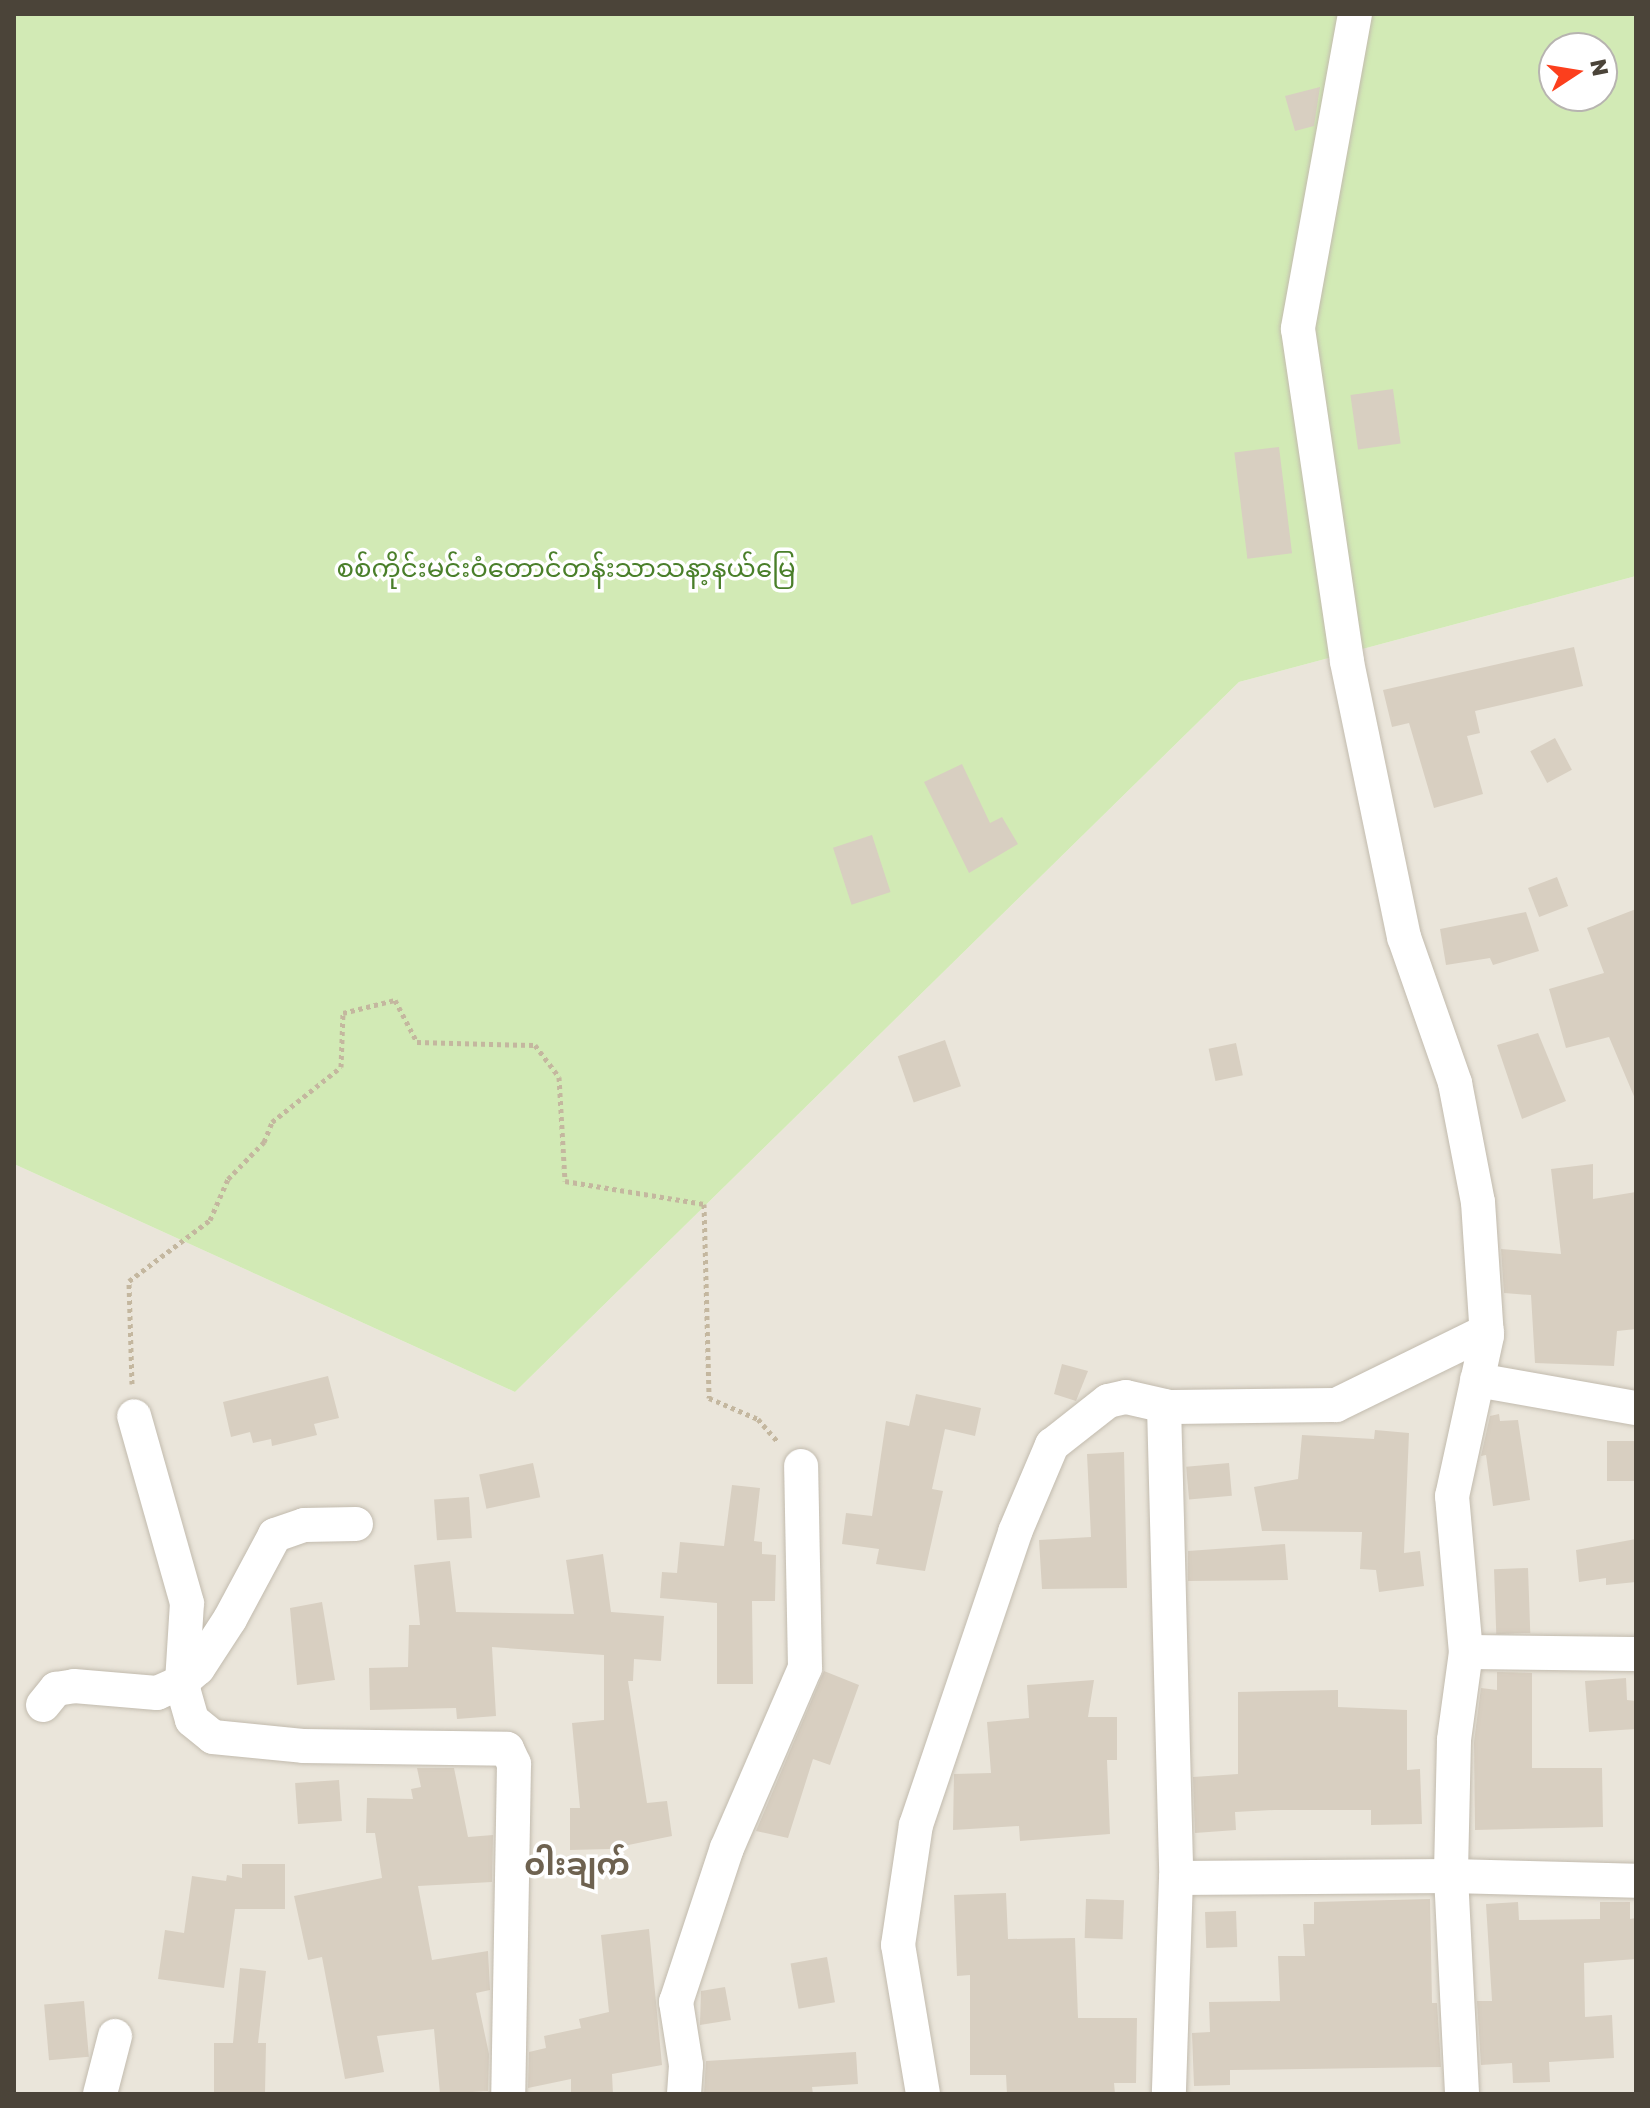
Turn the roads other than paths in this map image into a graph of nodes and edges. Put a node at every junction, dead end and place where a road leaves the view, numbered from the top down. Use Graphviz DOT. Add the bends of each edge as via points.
graph roads {
  1 [pos="1355,14"];
  2 [pos="1487,1331"];
  3 [pos="1477,1380"];
  4 [pos="1164,1406"];
  5 [pos="1636,1408"];
  6 [pos="134,1416"];
  7 [pos="801,1466"];
  8 [pos="356,1524"];
  9 [pos="1466,1652"];
  10 [pos="1636,1654"];
  11 [pos="182,1682"];
  12 [pos="43,1705"];
  13 [pos="1451,1876"];
  14 [pos="1176,1878"];
  15 [pos="1636,1881"];
  16 [pos="115,2036"];
  17 [pos="100,2094"];
  18 [pos="508,2094"];
  19 [pos="684,2094"];
  20 [pos="923,2094"];
  21 [pos="1169,2094"];
  22 [pos="1462,2094"];
  1 -- 2 [label="street" via="1298,329 1347,662 1404,937 1455,1083 1475,1187"];
  2 -- 3 [label="street"];
  2 -- 4 [label="street" via="1336,1405"];
  3 -- 5 [label="street"];
  3 -- 9 [label="street" via="1452,1496"];
  4 -- 14 [label="street"];
  4 -- 20 [label="street" via="1126,1397 1108,1401 1052,1445 1015,1532 916,1825 898,1945"];
  6 -- 11 [label="street" via="187,1603"];
  7 -- 19 [label="street" via="805,1668 727,1848 676,2002 686,2065"];
  8 -- 11 [label="street" via="304,1525 275,1535 230,1619 198,1668"];
  9 -- 10 [label="street"];
  9 -- 13 [label="street" via="1454,1740"];
  11 -- 12 [label="street" via="157,1693 74,1686 56,1689"];
  11 -- 18 [label="street" via="192,1720 213,1737 303,1746 507,1749 514,1764"];
  13 -- 14 [label="street"];
  13 -- 15 [label="street"];
  13 -- 22 [label="street"];
  14 -- 21 [label="street"];
  16 -- 17 [label="street"];
}
